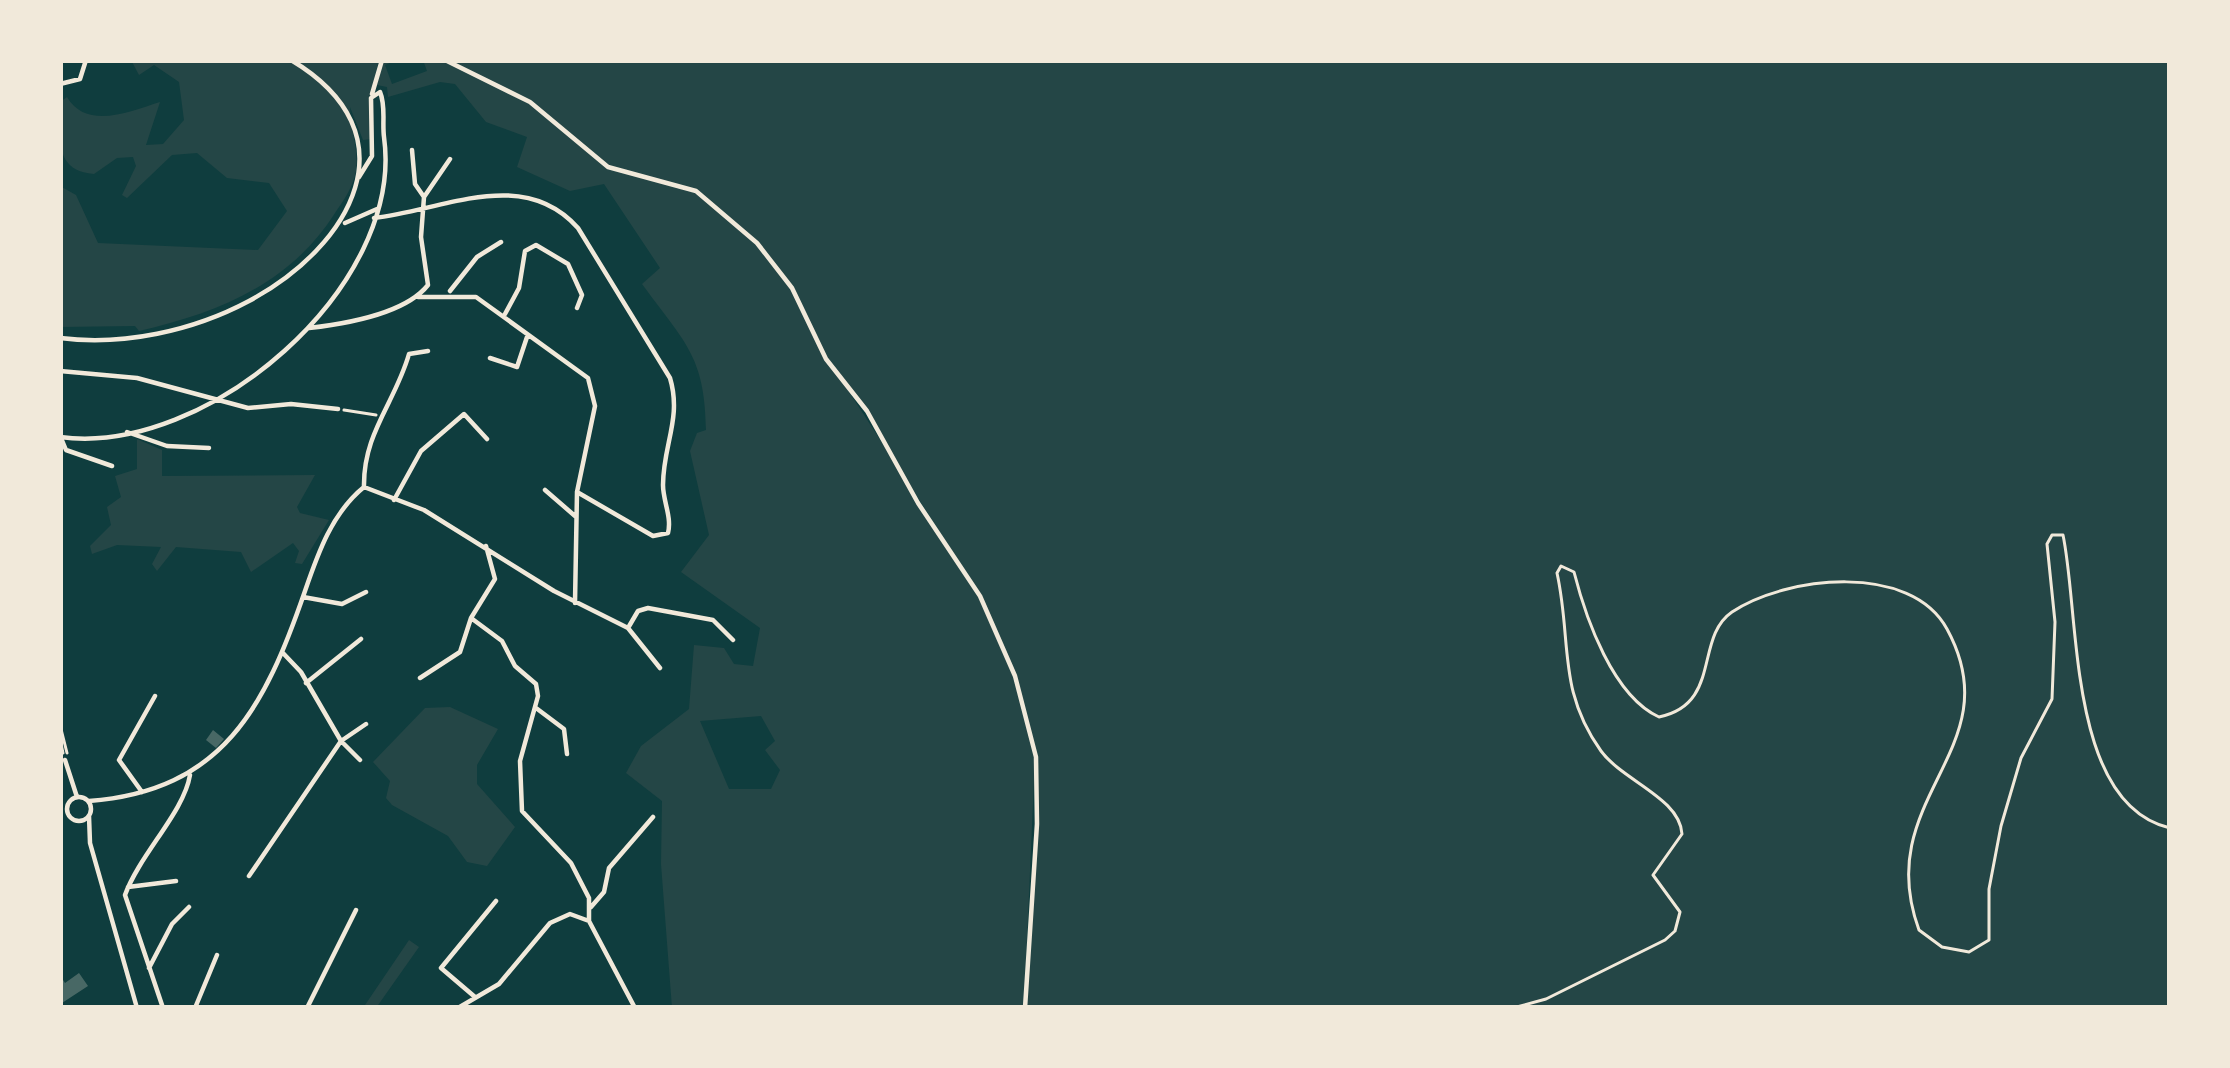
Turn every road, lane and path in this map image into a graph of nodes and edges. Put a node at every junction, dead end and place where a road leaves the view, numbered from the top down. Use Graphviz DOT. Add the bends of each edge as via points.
graph roads {
  1 [pos="86,60"];
  2 [pos="291,60"];
  3 [pos="382,60"];
  4 [pos="445,60"];
  5 [pos="60,84"];
  6 [pos="372,94"];
  7 [pos="412,150"];
  8 [pos="449,159"];
  9 [pos="359,177"];
  10 [pos="424,197"];
  11 [pos="377,209"];
  12 [pos="424,209"];
  13 [pos="374,218"];
  14 [pos="345,223"];
  15 [pos="501,242"];
  16 [pos="448,293"];
  17 [pos="418,297"];
  18 [pos="577,308"];
  19 [pos="505,314"];
  20 [pos="308,328"];
  21 [pos="527,337"];
  22 [pos="60,338"];
  23 [pos="428,351"];
  24 [pos="490,358"];
  25 [pos="60,371"];
  26 [pos="213,401"];
  27 [pos="338,409"];
  28 [pos="378,415"];
  29 [pos="127,432"];
  30 [pos="60,438"];
  31 [pos="487,439"];
  32 [pos="209,448"];
  33 [pos="112,466"];
  34 [pos="364,487"];
  35 [pos="545,490"];
  36 [pos="577,492"];
  37 [pos="394,500"];
  38 [pos="575,516"];
  39 [pos="486,546"];
  40 [pos="366,592"];
  41 [pos="303,597"];
  42 [pos="575,603"];
  43 [pos="471,618"];
  44 [pos="628,628"];
  45 [pos="361,639"];
  46 [pos="733,640"];
  47 [pos="282,652"];
  48 [pos="660,668"];
  49 [pos="420,678"];
  50 [pos="306,683"];
  51 [pos="155,696"];
  52 [pos="535,707"];
  53 [pos="60,724"];
  54 [pos="366,724"];
  55 [pos="60,739"];
  56 [pos="341,742"];
  57 [pos="567,754"];
  58 [pos="65,760"];
  59 [pos="360,760"];
  60 [pos="190,775"];
  61 [pos="142,792"];
  62 [pos="76,797"];
  63 [pos="111,800"];
  64 [pos="88,801"];
  65 [pos="62,808"];
  66 [pos="90,813"];
  67 [pos="653,817"];
  68 [pos="78,821"];
  69 [pos="2170,828"];
  70 [pos="89,843"];
  71 [pos="249,876"];
  72 [pos="176,881"];
  73 [pos="128,887"];
  74 [pos="496,901"];
  75 [pos="189,907"];
  76 [pos="591,907"];
  77 [pos="356,910"];
  78 [pos="589,921"];
  79 [pos="217,955"];
  80 [pos="149,968"];
  81 [pos="475,997"];
  82 [pos="137,1008"];
  83 [pos="163,1008"];
  84 [pos="195,1008"];
  85 [pos="307,1008"];
  86 [pos="458,1008"];
  87 [pos="635,1008"];
  88 [pos="1025,1008"];
  89 [pos="1513,1008"];
  1 -- 5 [label="street" via="80,79"];
  2 -- 9 [label="street" via="347,105 360,140"];
  3 -- 6 [label="street"];
  4 -- 88 [label="street" via="530,102 608,167 696,191 757,243 792,288 826,359 867,411 980,596 1015,676 1036,758"];
  6 -- 9 [label="street" via="372,156"];
  6 -- 11 [label="street" via="383,98 389,158"];
  7 -- 10 [label="street"];
  8 -- 10 [label="street"];
  9 -- 22 [label="street" via="321,242 249,301 125,340"];
  10 -- 12 [label="street"];
  11 -- 13 [label="street"];
  11 -- 14 [label="street"];
  12 -- 13 [label="street"];
  12 -- 17 [label="street" via="430,272"];
  12 -- 36 [label="street" via="518,193 560,209 670,378 676,412 662,484 668,533 653,536"];
  13 -- 20 [label="street" via="348,277"];
  15 -- 16 [label="street"];
  16 -- 17 [label="street"];
  16 -- 19 [label="street"];
  17 -- 20 [label="street"];
  18 -- 19 [label="street" via="582,295 571,268 536,245 525,251"];
  19 -- 21 [label="street"];
  20 -- 26 [label="street"];
  21 -- 24 [label="street" via="517,367"];
  21 -- 36 [label="street" via="581,370 595,393"];
  23 -- 28 [label="street" via="409,355"];
  25 -- 26 [label="street" via="137,379"];
  26 -- 27 [label="street"];
  26 -- 29 [label="street"];
  27 -- 28 [label="path"];
  28 -- 34 [label="street"];
  29 -- 30 [label="street"];
  29 -- 32 [label="street" via="167,446"];
  30 -- 33 [label="street" via="66,450"];
  31 -- 37 [label="street" via="464,414 421,451"];
  34 -- 37 [label="street"];
  34 -- 41 [label="street" via="333,524"];
  35 -- 38 [label="street"];
  36 -- 38 [label="street"];
  37 -- 39 [label="street"];
  38 -- 42 [label="street"];
  39 -- 42 [label="street"];
  39 -- 43 [label="street" via="495,579"];
  40 -- 41 [label="street" via="342,604"];
  41 -- 47 [label="street"];
  42 -- 44 [label="street"];
  43 -- 49 [label="street" via="460,652"];
  43 -- 52 [label="street" via="531,676"];
  44 -- 46 [label="street" via="648,608 712,620"];
  44 -- 48 [label="street"];
  45 -- 50 [label="street"];
  47 -- 50 [label="street"];
  47 -- 60 [label="street" via="247,721"];
  50 -- 56 [label="street"];
  51 -- 61 [label="street" via="119,760"];
  52 -- 57 [label="street" via="564,728"];
  52 -- 76 [label="street" via="520,761 522,811 571,863"];
  53 -- 58 [label="path"];
  54 -- 56 [label="street"];
  55 -- 58 [label="path"];
  56 -- 59 [label="street"];
  56 -- 71 [label="street"];
  58 -- 62 [label="street"];
  60 -- 61 [label="street"];
  60 -- 73 [label="street"];
  61 -- 63 [label="street"];
  62 -- 64 [label="street"];
  62 -- 65 [label="street"];
  63 -- 64 [label="street"];
  63 -- 66 [label="street"];
  64 -- 66 [label="street"];
  65 -- 68 [label="street"];
  66 -- 68 [label="street"];
  66 -- 70 [label="street"];
  67 -- 76 [label="street" via="609,868"];
  68 -- 70 [label="street"];
  69 -- 89 [label="path" via="2144,819 2098,761 2063,535 2047,544 2056,622 2052,699 2021,758 1996,844 1989,940 1970,952 1919,930 1909,880 1922,805 1963,730 1969,699 1954,645 1926,602 1870,581 1746,606 1718,628 1692,697 1659,717 1619,681 1574,572 1561,566 1575,709 1604,756 1677,812 1682,834 1653,874 1680,912 1665,940"];
  70 -- 82 [label="street"];
  72 -- 73 [label="street"];
  73 -- 80 [label="street"];
  74 -- 81 [label="street" via="441,968"];
  75 -- 80 [label="street"];
  76 -- 78 [label="street"];
  77 -- 85 [label="street"];
  78 -- 81 [label="street" via="570,914 550,923 499,984"];
  78 -- 87 [label="street"];
  79 -- 84 [label="street"];
  80 -- 83 [label="street"];
  81 -- 86 [label="street"];
}
